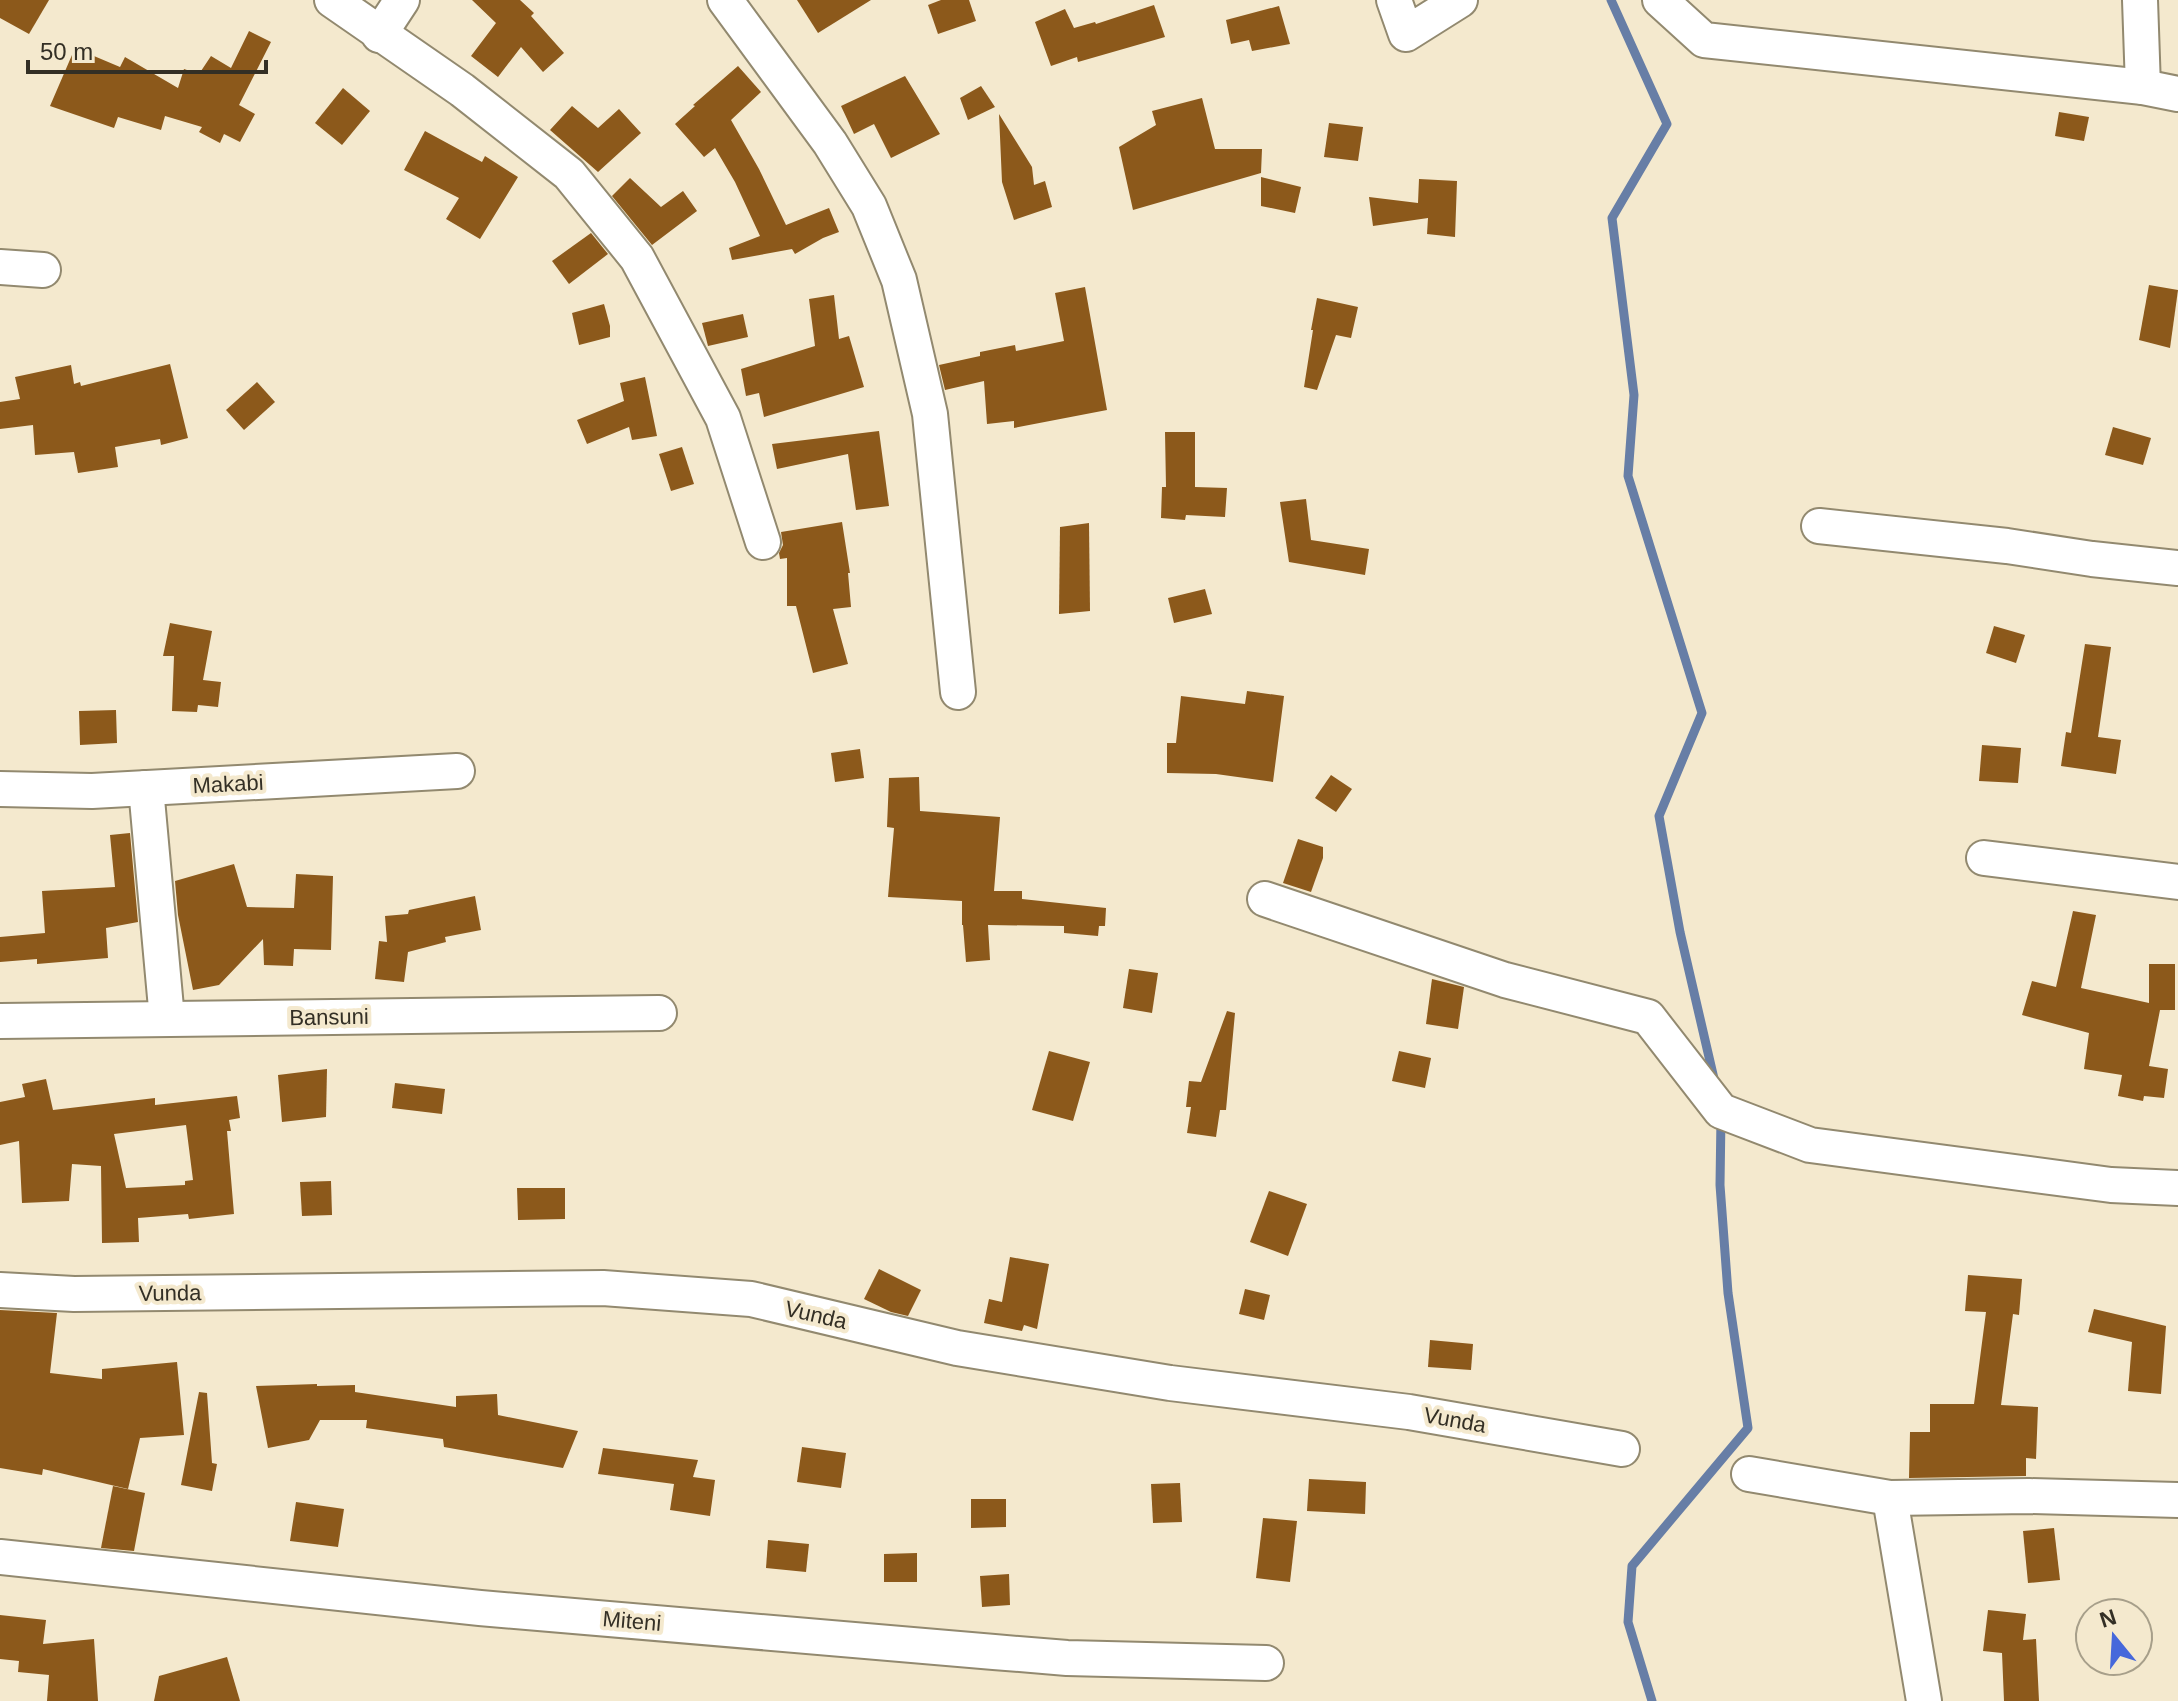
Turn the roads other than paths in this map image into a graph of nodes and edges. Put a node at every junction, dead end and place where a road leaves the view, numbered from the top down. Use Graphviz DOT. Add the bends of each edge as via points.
graph roads {
  1 [pos="332,0"];
  2 [pos="402,0"];
  3 [pos="725,0"];
  4 [pos="1394,0"];
  5 [pos="1460,0"];
  6 [pos="1660,0"];
  7 [pos="2140,0"];
  8 [pos="379,35"];
  9 [pos="2143,87"];
  10 [pos="2178,94"];
  11 [pos="0,267"];
  12 [pos="43,270"];
  13 [pos="1819,526"];
  14 [pos="763,542"];
  15 [pos="2178,568"];
  16 [pos="958,692"];
  17 [pos="457,771"];
  18 [pos="146,788"];
  19 [pos="0,789"];
  20 [pos="1984,858"];
  21 [pos="2178,882"];
  22 [pos="1265,899"];
  23 [pos="659,1013"];
  24 [pos="167,1019"];
  25 [pos="0,1021"];
  26 [pos="2178,1188"];
  27 [pos="0,1290"];
  28 [pos="1622,1449"];
  29 [pos="1749,1474"];
  30 [pos="1890,1498"];
  31 [pos="2178,1500"];
  32 [pos="0,1557"];
  33 [pos="1266,1663"];
  34 [pos="1924,1701"];
  1 -- 8 [label="street"];
  2 -- 8 [label="street"];
  3 -- 16 [label="street" via="830,143 869,206 899,280 930,414"];
  4 -- 5 [label="street" via="1406,34"];
  6 -- 9 [label="street" via="1704,40"];
  7 -- 9 [label="street"];
  8 -- 14 [label="street" via="462,90 569,174 637,258 723,418"];
  9 -- 10 [label="street"];
  11 -- 12 [label="street"];
  13 -- 15 [label="street"];
  17 -- 18 [label="street, Makabi"];
  18 -- 19 [label="street, Makabi"];
  18 -- 24 [label="street"];
  20 -- 21 [label="street"];
  22 -- 26 [label="street" via="1505,980 1648,1017 1721,1111 1810,1145 2111,1185"];
  23 -- 24 [label="street, Bansuni"];
  24 -- 25 [label="street, Bansuni"];
  27 -- 28 [label="street, Vunda" via="74,1294 603,1288 751,1299 957,1348 1170,1383 1409,1412"];
  29 -- 30 [label="street"];
  30 -- 31 [label="street"];
  30 -- 34 [label="street"];
  32 -- 33 [label="street, Miteni" via="480,1608 994,1652"];
}
